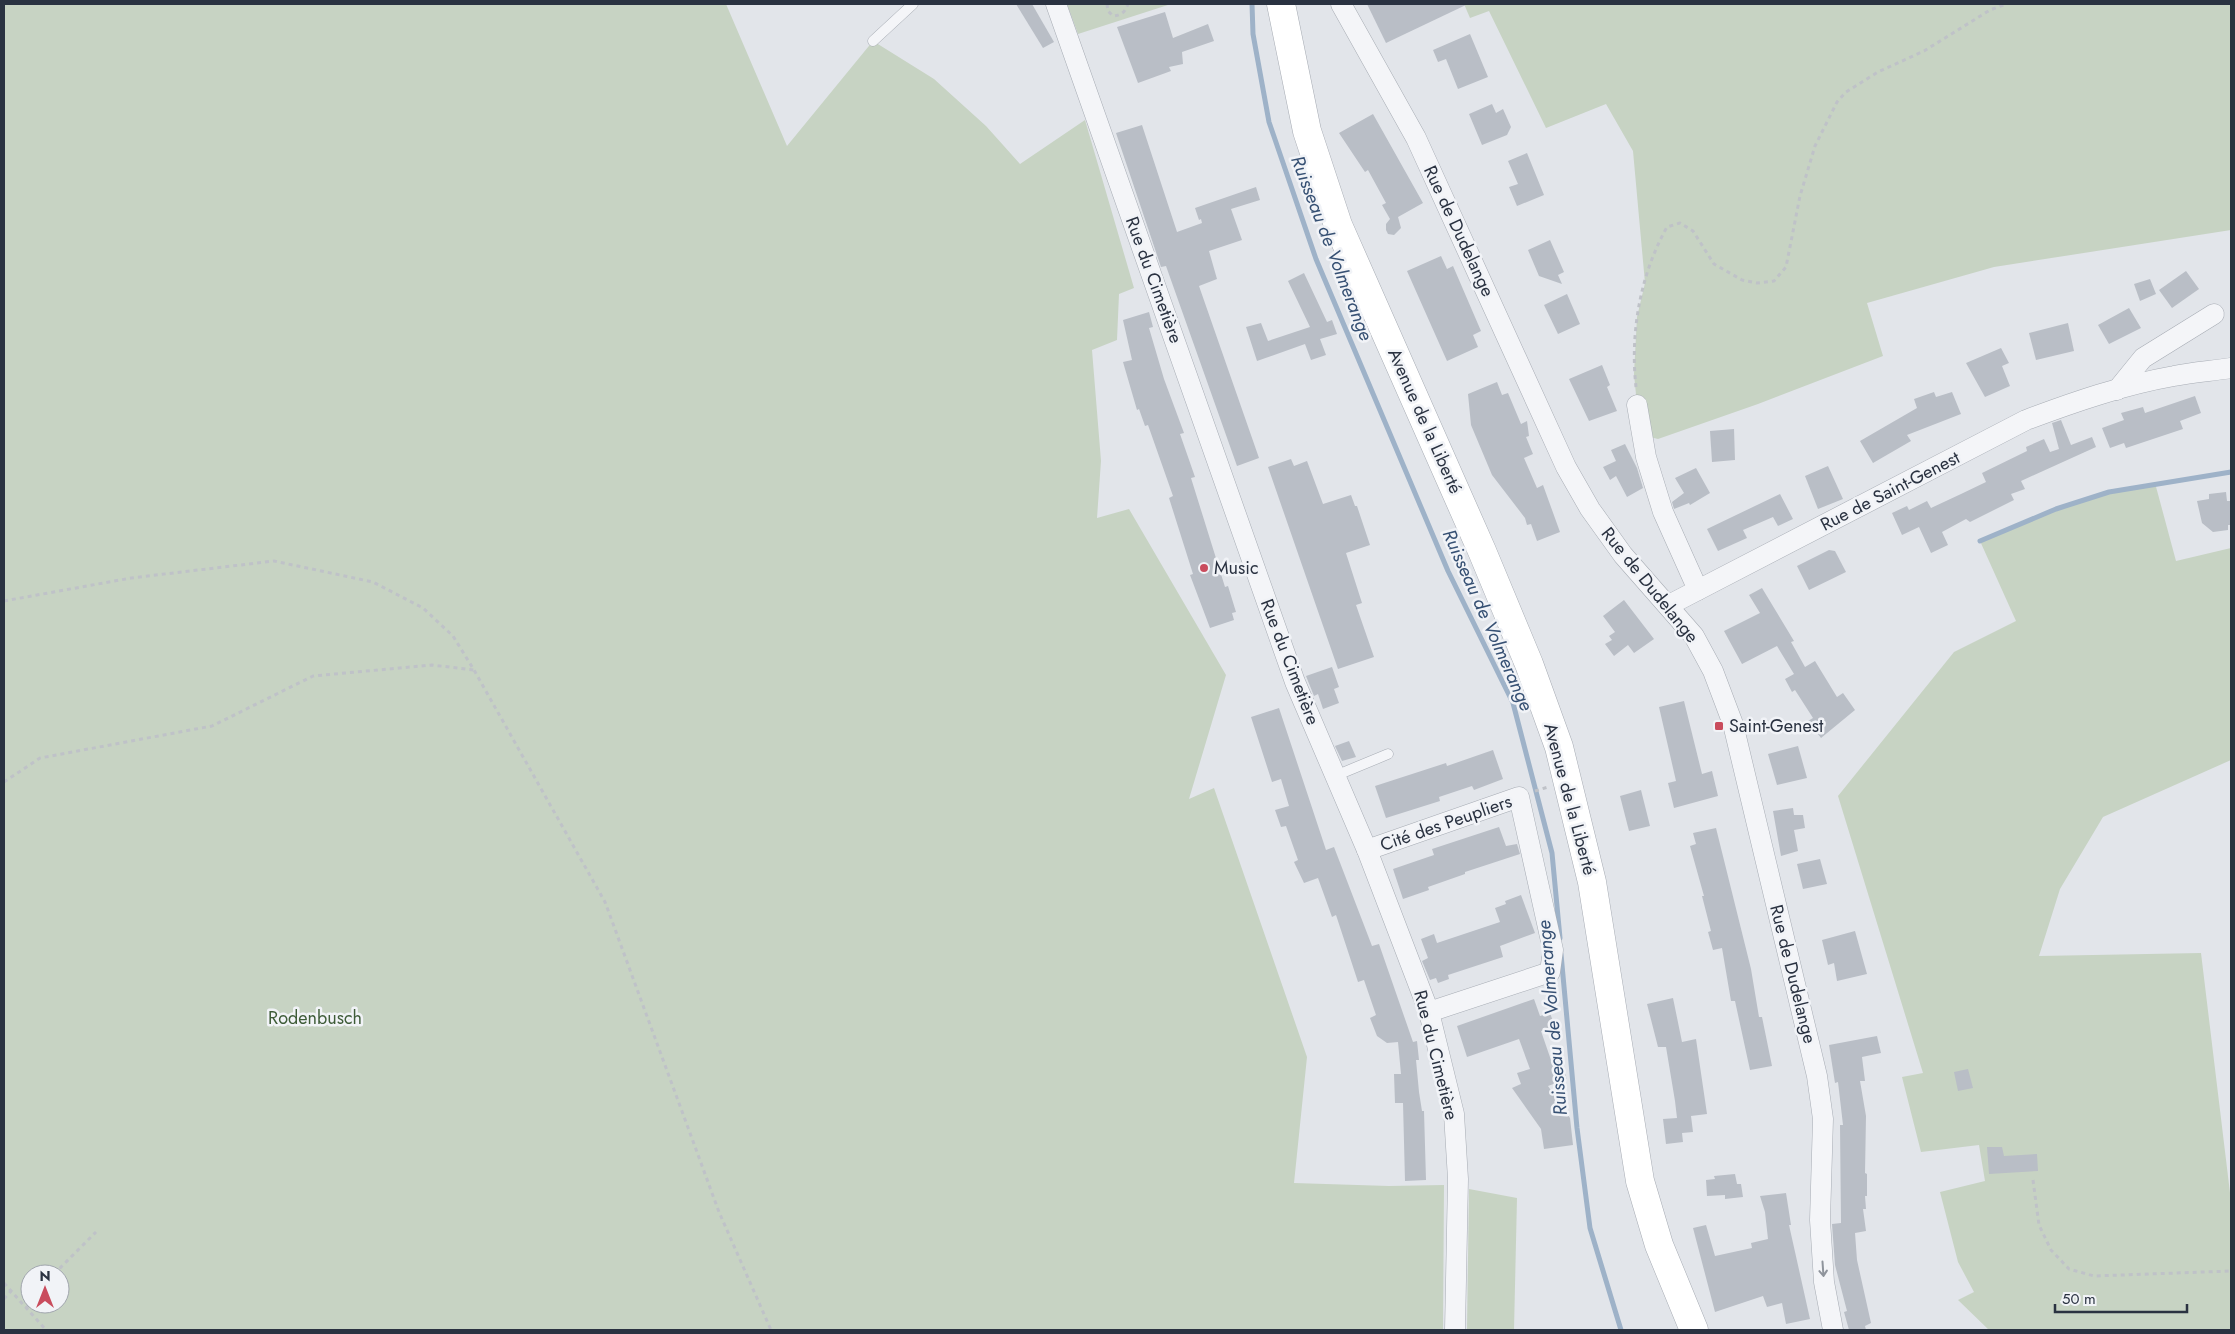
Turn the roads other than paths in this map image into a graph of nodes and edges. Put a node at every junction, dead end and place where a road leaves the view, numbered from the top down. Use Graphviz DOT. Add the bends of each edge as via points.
graph roads {
  1 [pos="913,4"];
  2 [pos="1056,4"];
  3 [pos="1282,4"];
  4 [pos="1341,4"];
  5 [pos="872,41"];
  6 [pos="2214,314"];
  7 [pos="2230,373"];
  8 [pos="2118,390"];
  9 [pos="1637,406"];
  10 [pos="1698,590"];
  11 [pos="1669,605"];
  12 [pos="1388,754"];
  13 [pos="1335,776"];
  14 [pos="1367,850"];
  15 [pos="1429,1012"];
  16 [pos="1688,1324"];
  17 [pos="1456,1330"];
  18 [pos="1833,1330"];
  1 -- 5 [label="lane"];
  2 -- 13 [label="street, Rue du Cimetière" via="1295,682"];
  3 -- 16 [label="main road, Avenue de la Liberté" via="1307,131 1338,225 1530,664 1559,747 1592,882 1640,1181"];
  4 -- 11 [label="street, Rue de Dudelange" via="1416,138 1566,467 1590,509 1623,555"];
  6 -- 8 [label="street" via="2143,358"];
  7 -- 8 [label="street, Rue de Saint-Genest" via="2173,376"];
  8 -- 10 [label="street, Rue de Saint-Genest" via="2026,420"];
  9 -- 10 [label="street" via="1646,457 1658,494"];
  10 -- 11 [label="street, Rue de Saint-Genest"];
  11 -- 18 [label="street, Rue de Dudelange, one-way" via="1694,636 1713,671 1735,733 1817,1076 1823,1119 1820,1220 1824,1282"];
  12 -- 13 [label="lane"];
  13 -- 14 [label="street, Rue du Cimetière"];
  14 -- 15 [label="street, Rue du Cimetière"];
  14 -- 15 [label="street, Cité des Peupliers" via="1519,797 1553,950 1550,972"];
  15 -- 17 [label="street, Rue du Cimetière" via="1454,1114 1458,1178"];
}
